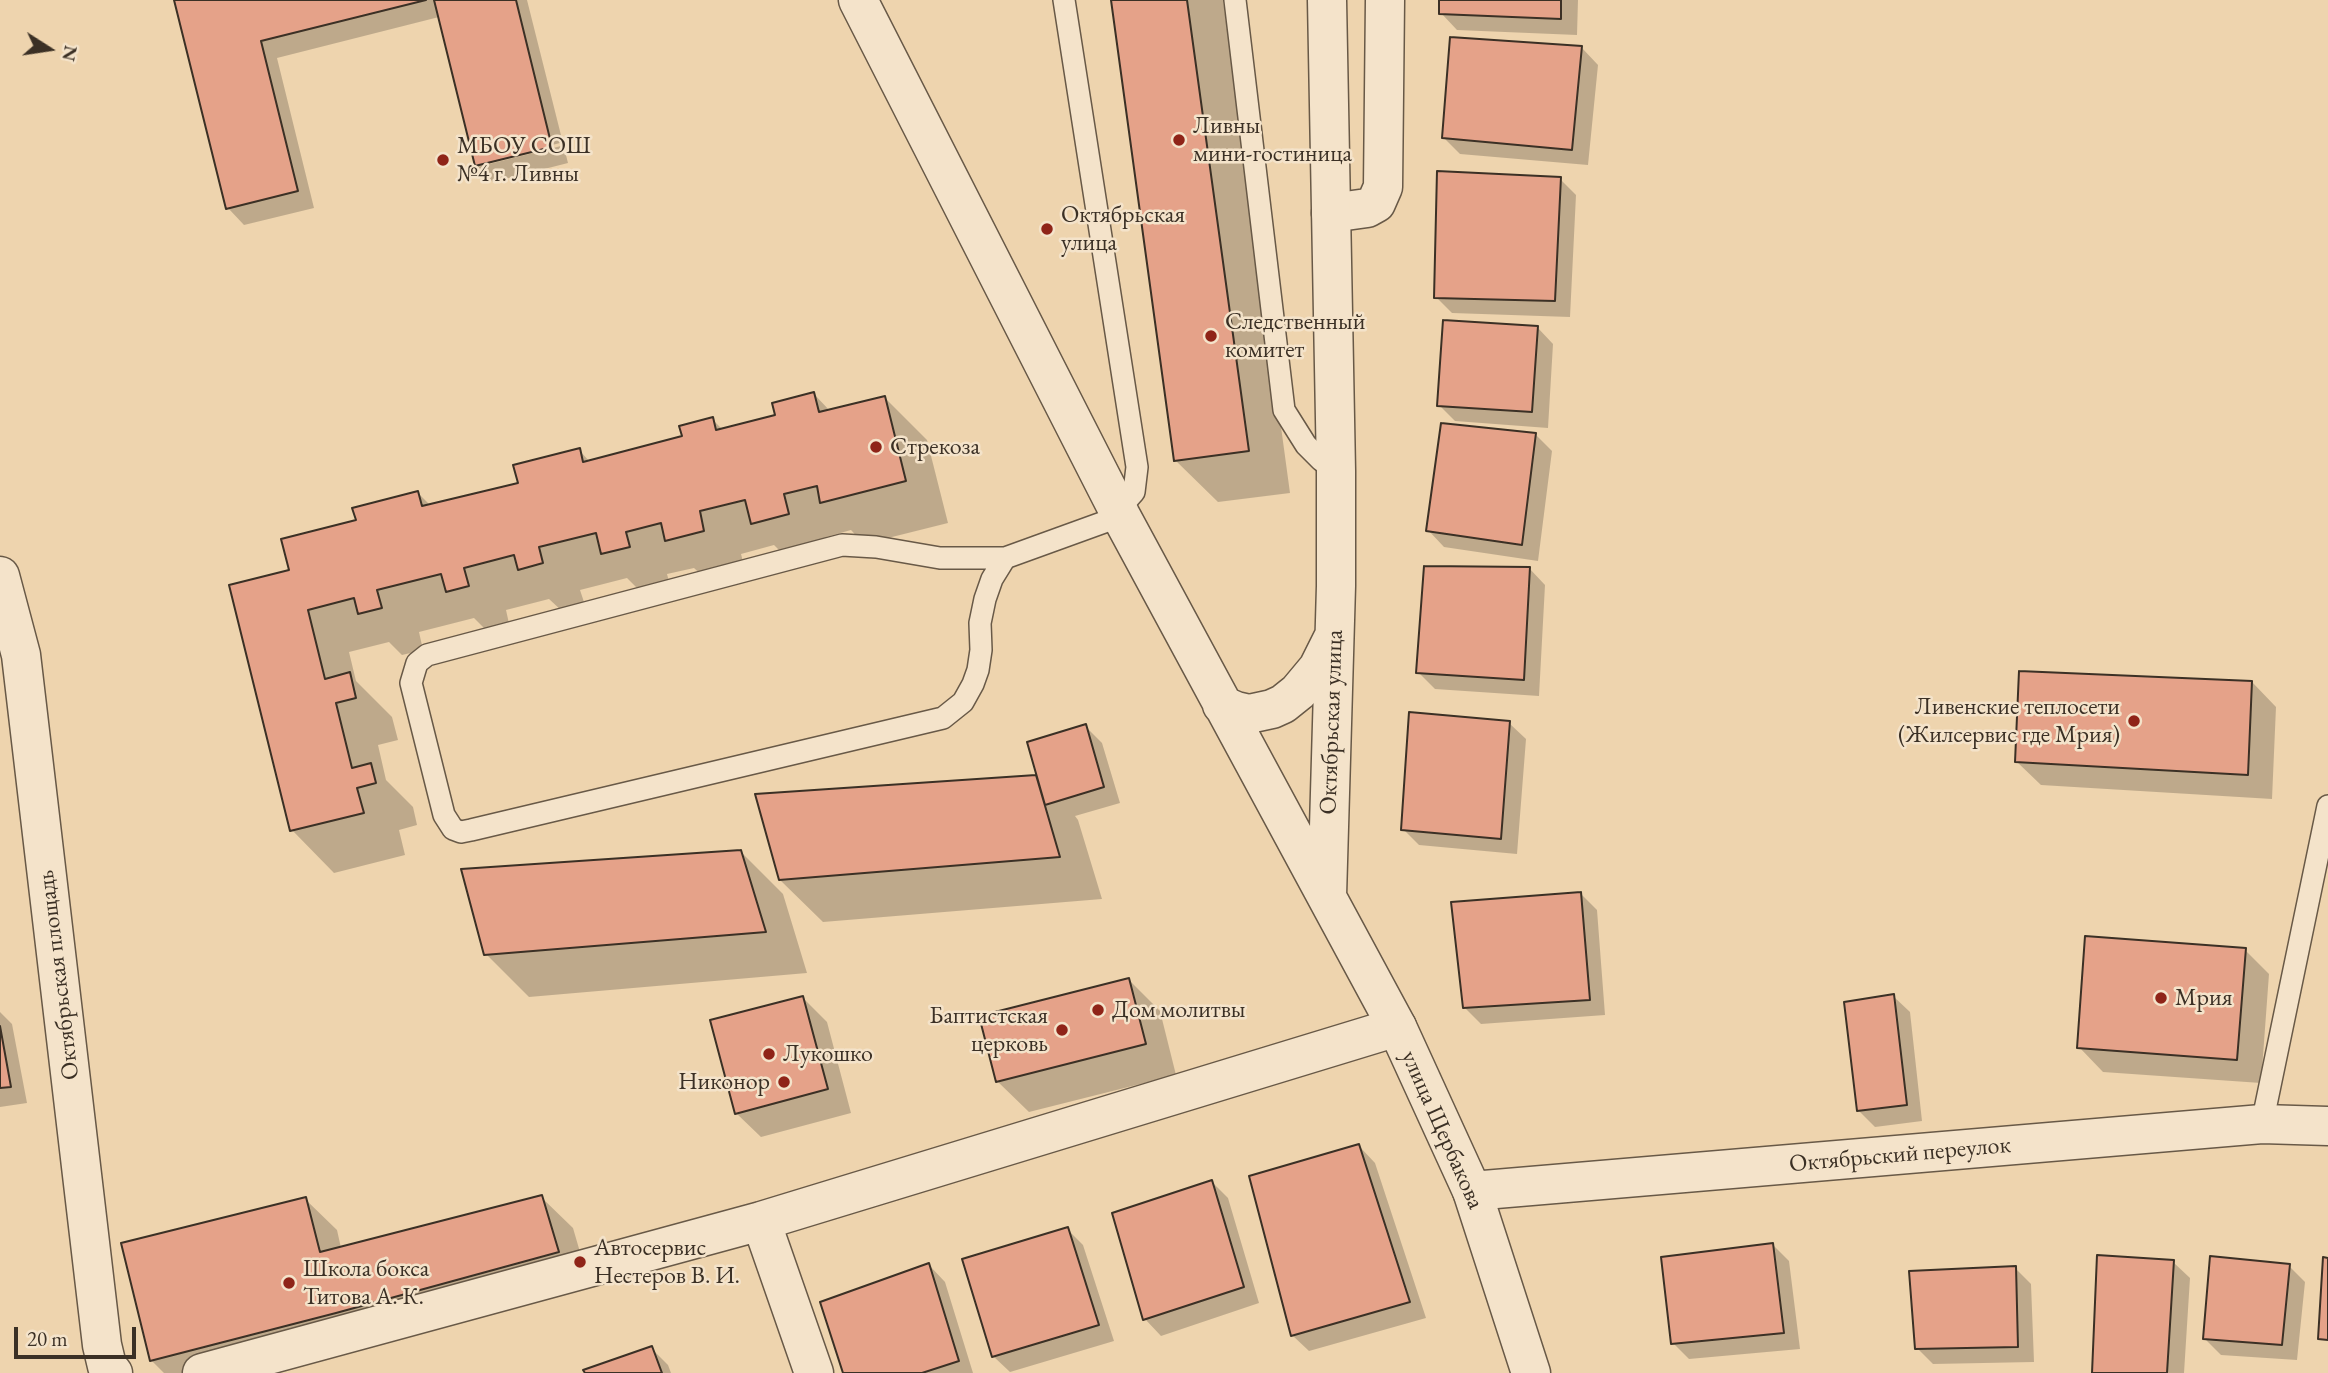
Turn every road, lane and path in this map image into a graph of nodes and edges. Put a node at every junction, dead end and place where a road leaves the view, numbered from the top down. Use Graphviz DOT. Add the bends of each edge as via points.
graph roads {
  1 [pos="859,0"];
  2 [pos="1063,0"];
  3 [pos="1234,0"];
  4 [pos="1327,0"];
  5 [pos="1385,0"];
  6 [pos="1331,213"];
  7 [pos="1336,471"];
  8 [pos="1118,510"];
  9 [pos="1005,558"];
  10 [pos="0,576"];
  11 [pos="1335,632"];
  12 [pos="1222,705"];
  13 [pos="2328,806"];
  14 [pos="1326,898"];
  15 [pos="1397,1027"];
  16 [pos="2262,1125"];
  17 [pos="2328,1126"];
  18 [pos="1472,1191"];
  19 [pos="761,1221"];
  20 [pos="113,1373"];
  21 [pos="202,1373"];
  22 [pos="814,1373"];
  23 [pos="1531,1373"];
  1 -- 8 [label="street, улица Щербакова"];
  2 -- 8 [label="lane" via="1137,467 1135,492"];
  3 -- 7 [label="lane" via="1284,410 1306,444"];
  4 -- 6 [label="street, Октябрьская улица"];
  5 -- 6 [label="street" via="1383,187 1376,203 1367,208"];
  6 -- 7 [label="street, Октябрьская улица"];
  7 -- 11 [label="street, Октябрьская улица"];
  8 -- 9 [label="lane"];
  8 -- 12 [label="street, улица Щербакова"];
  9 -- 9 [label="lane" via="985,599 973,684 963,702 943,718 461,832 453,829 444,815 411,683 417,663 427,655 842,545 940,558"];
  10 -- 20 [label="street, Октябрьская площадь" via="21,655 102,1345"];
  11 -- 12 [label="street" via="1318,668 1291,699 1254,713"];
  11 -- 14 [label="street, Октябрьская улица"];
  12 -- 14 [label="street, улица Щербакова"];
  13 -- 16 [label="lane"];
  14 -- 15 [label="street, улица Щербакова"];
  15 -- 18 [label="street, улица Щербакова"];
  15 -- 19 [label="street"];
  16 -- 17 [label="street, Октябрьский переулок"];
  16 -- 18 [label="street, Октябрьский переулок"];
  18 -- 23 [label="street, улица Щербакова"];
  19 -- 21 [label="street"];
  19 -- 22 [label="street"];
}
